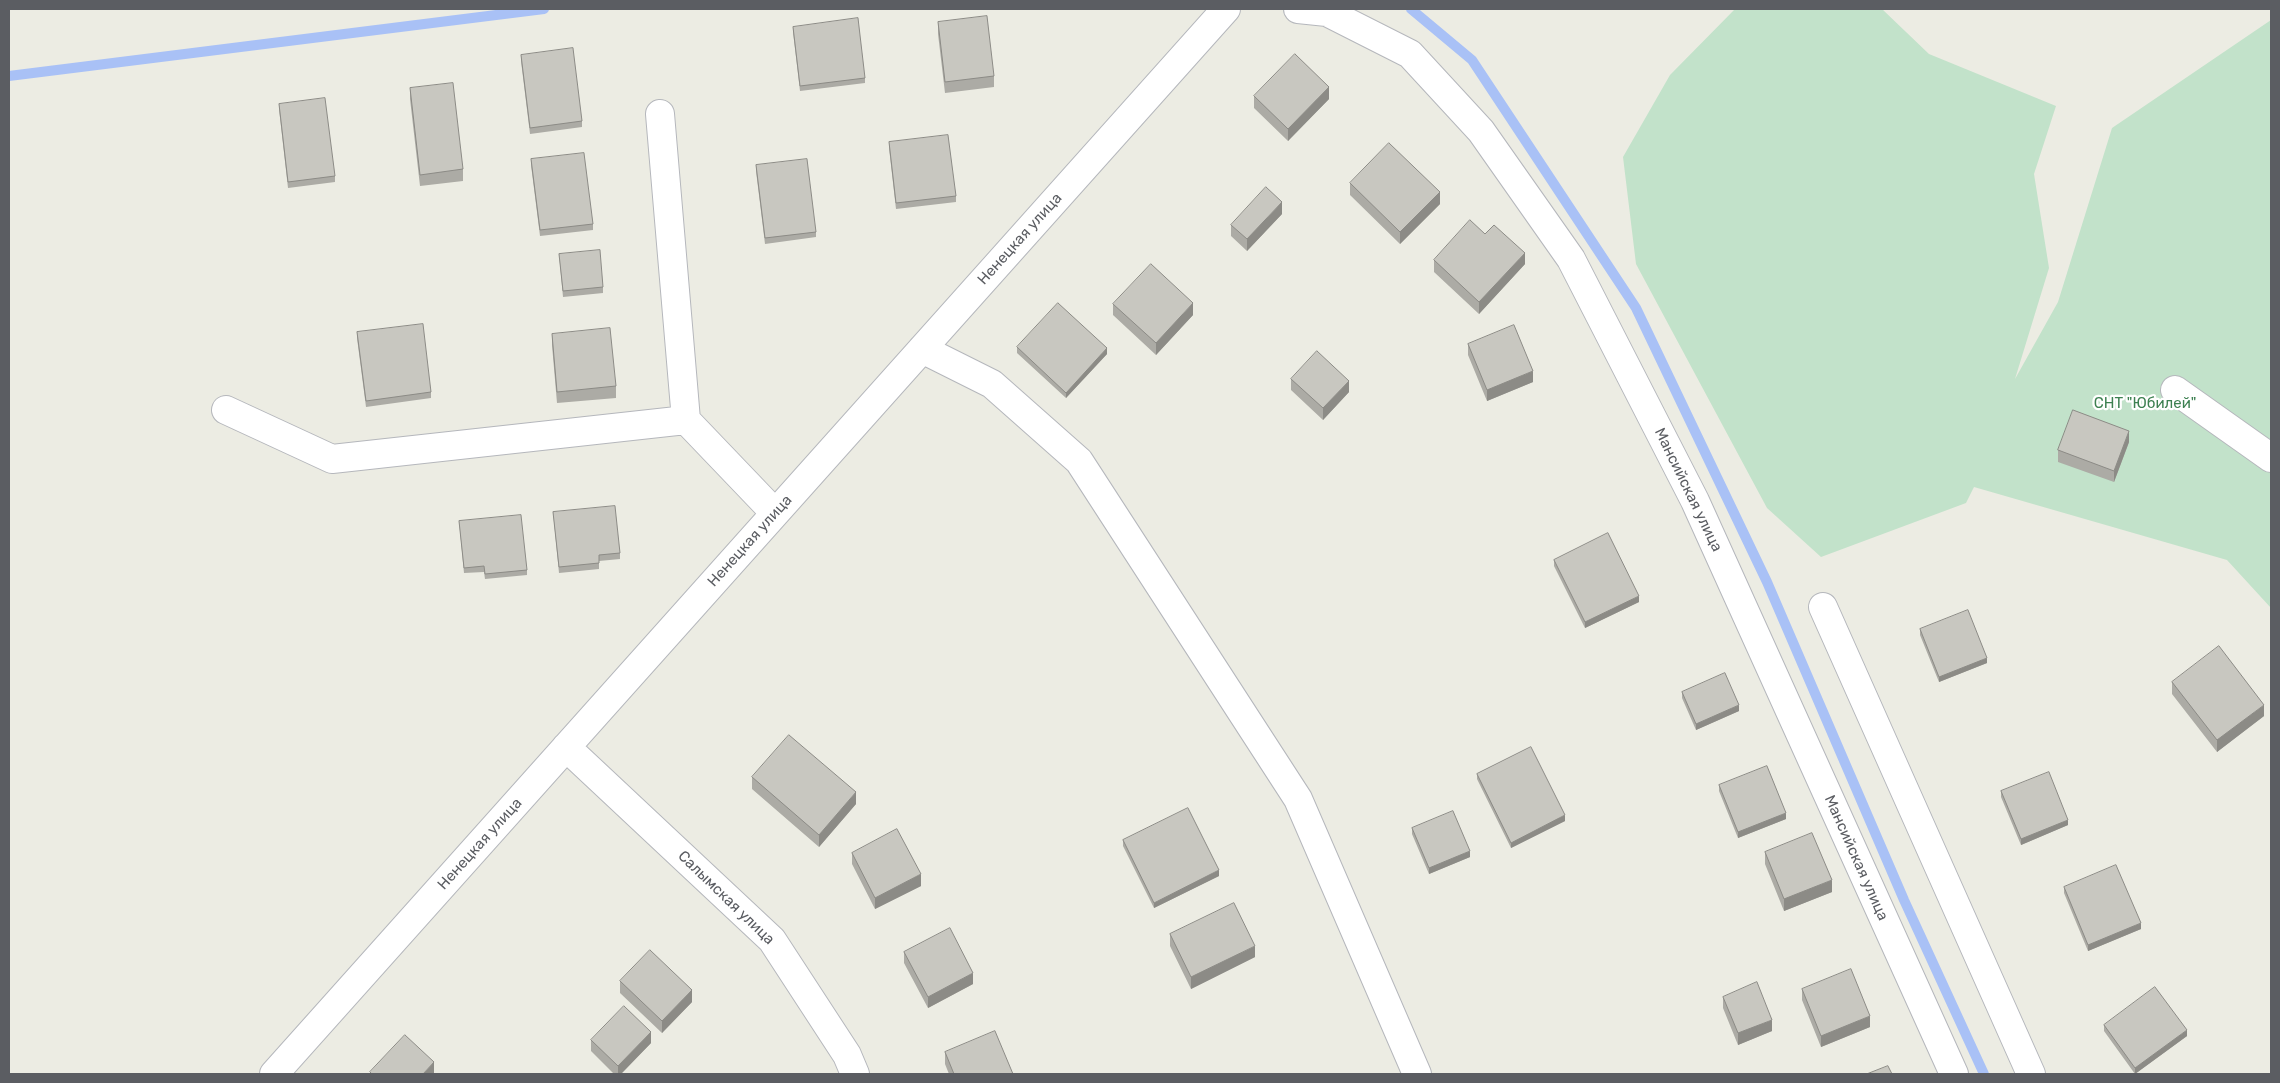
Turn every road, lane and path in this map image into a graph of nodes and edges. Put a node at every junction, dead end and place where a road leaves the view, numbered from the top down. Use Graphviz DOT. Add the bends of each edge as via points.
graph roads {
  1 [pos="1226,9"];
  2 [pos="1298,9"];
  3 [pos="660,114"];
  4 [pos="922,349"];
  5 [pos="2175,390"];
  6 [pos="226,410"];
  7 [pos="686,420"];
  8 [pos="2271,458"];
  9 [pos="775,513"];
  10 [pos="1823,607"];
  11 [pos="566,747"];
  12 [pos="274,1074"];
  13 [pos="855,1074"];
  14 [pos="1417,1074"];
  15 [pos="1954,1074"];
  16 [pos="2031,1074"];
  1 -- 4 [label="street, Ненецкая улица"];
  2 -- 15 [label="street, Мансийская улица" via="1327,12 1410,54 1480,131 1571,259 1696,501"];
  3 -- 7 [label="street"];
  4 -- 9 [label="street, Ненецкая улица"];
  4 -- 14 [label="street" via="992,384 1079,460 1298,798"];
  5 -- 8 [label="street"];
  6 -- 7 [label="street" via="332,460"];
  7 -- 9 [label="street"];
  9 -- 11 [label="street, Ненецкая улица"];
  10 -- 16 [label="street"];
  11 -- 12 [label="street, Ненецкая улица"];
  11 -- 13 [label="street, Салымская улица" via="772,940 847,1055"];
}
